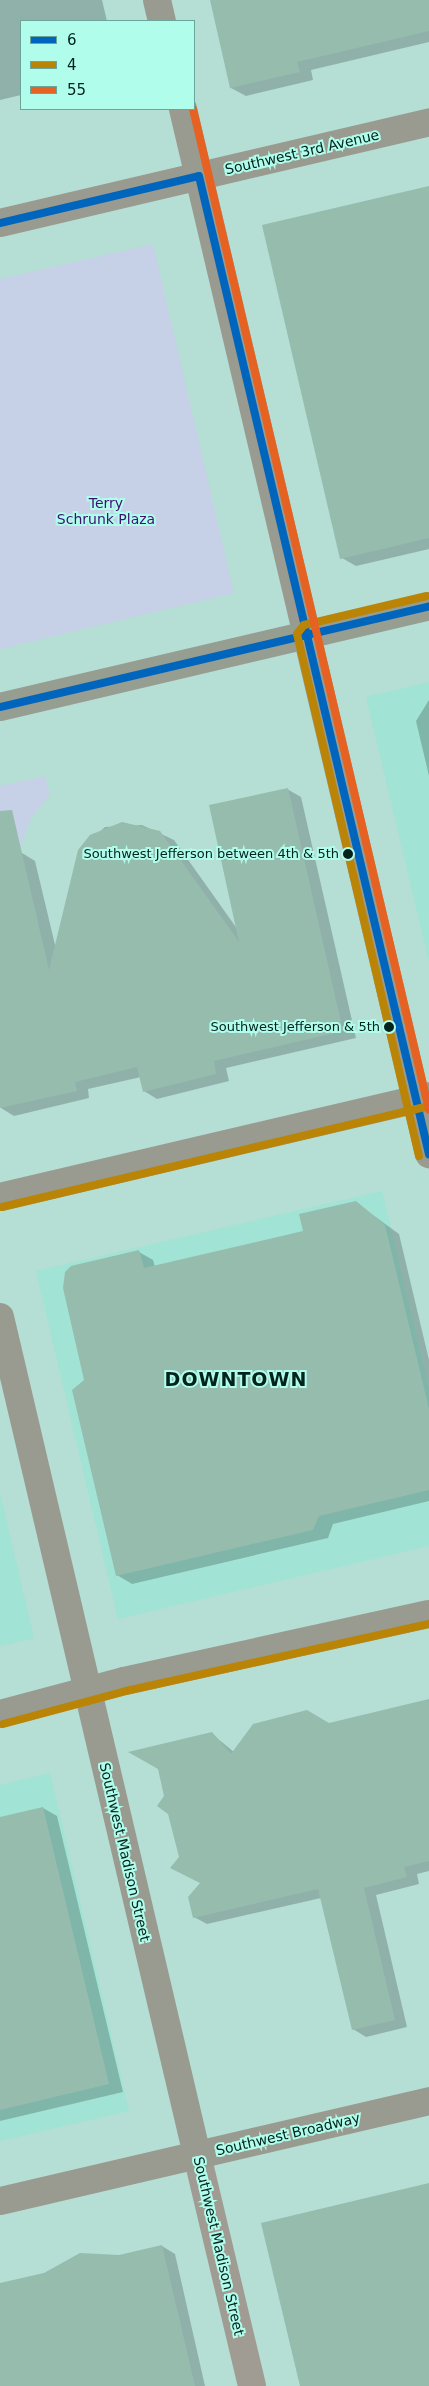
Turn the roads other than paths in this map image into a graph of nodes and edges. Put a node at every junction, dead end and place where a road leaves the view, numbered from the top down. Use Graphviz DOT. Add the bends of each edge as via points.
graph roads {
  1 [pos="157,0"];
  2 [pos="162,20"];
  3 [pos="183,110"];
  4 [pos="429,122"];
  5 [pos="199,176"];
  6 [pos="0,223"];
  7 [pos="429,606"];
  8 [pos="307,634"];
  9 [pos="0,707"];
  10 [pos="423,1098"];
  11 [pos="429,1154"];
  12 [pos="0,1197"];
  13 [pos="0,1317"];
  14 [pos="429,1614"];
  15 [pos="88,1691"];
  16 [pos="0,1714"];
  17 [pos="429,2101"];
  18 [pos="197,2155"];
  19 [pos="0,2201"];
  20 [pos="252,2386"];
  1 -- 2 [label="main road"];
  3 -- 5 [label="main road"];
  4 -- 5 [label="main road, Southwest 3rd Avenue"];
  5 -- 6 [label="main road, Southwest 3rd Avenue"];
  5 -- 8 [label="main road"];
  7 -- 8 [label="main road"];
  8 -- 9 [label="main road"];
  8 -- 10 [label="main road"];
  10 -- 11 [label="main road"];
  10 -- 12 [label="main road"];
  13 -- 15 [label="main road, Southwest Madison Street"];
  14 -- 15 [label="main road"];
  15 -- 16 [label="main road"];
  15 -- 18 [label="main road, Southwest Madison Street"];
  17 -- 18 [label="main road, Southwest Broadway"];
  18 -- 19 [label="main road, Southwest Broadway"];
  18 -- 20 [label="street, Southwest Madison Street"];
}
